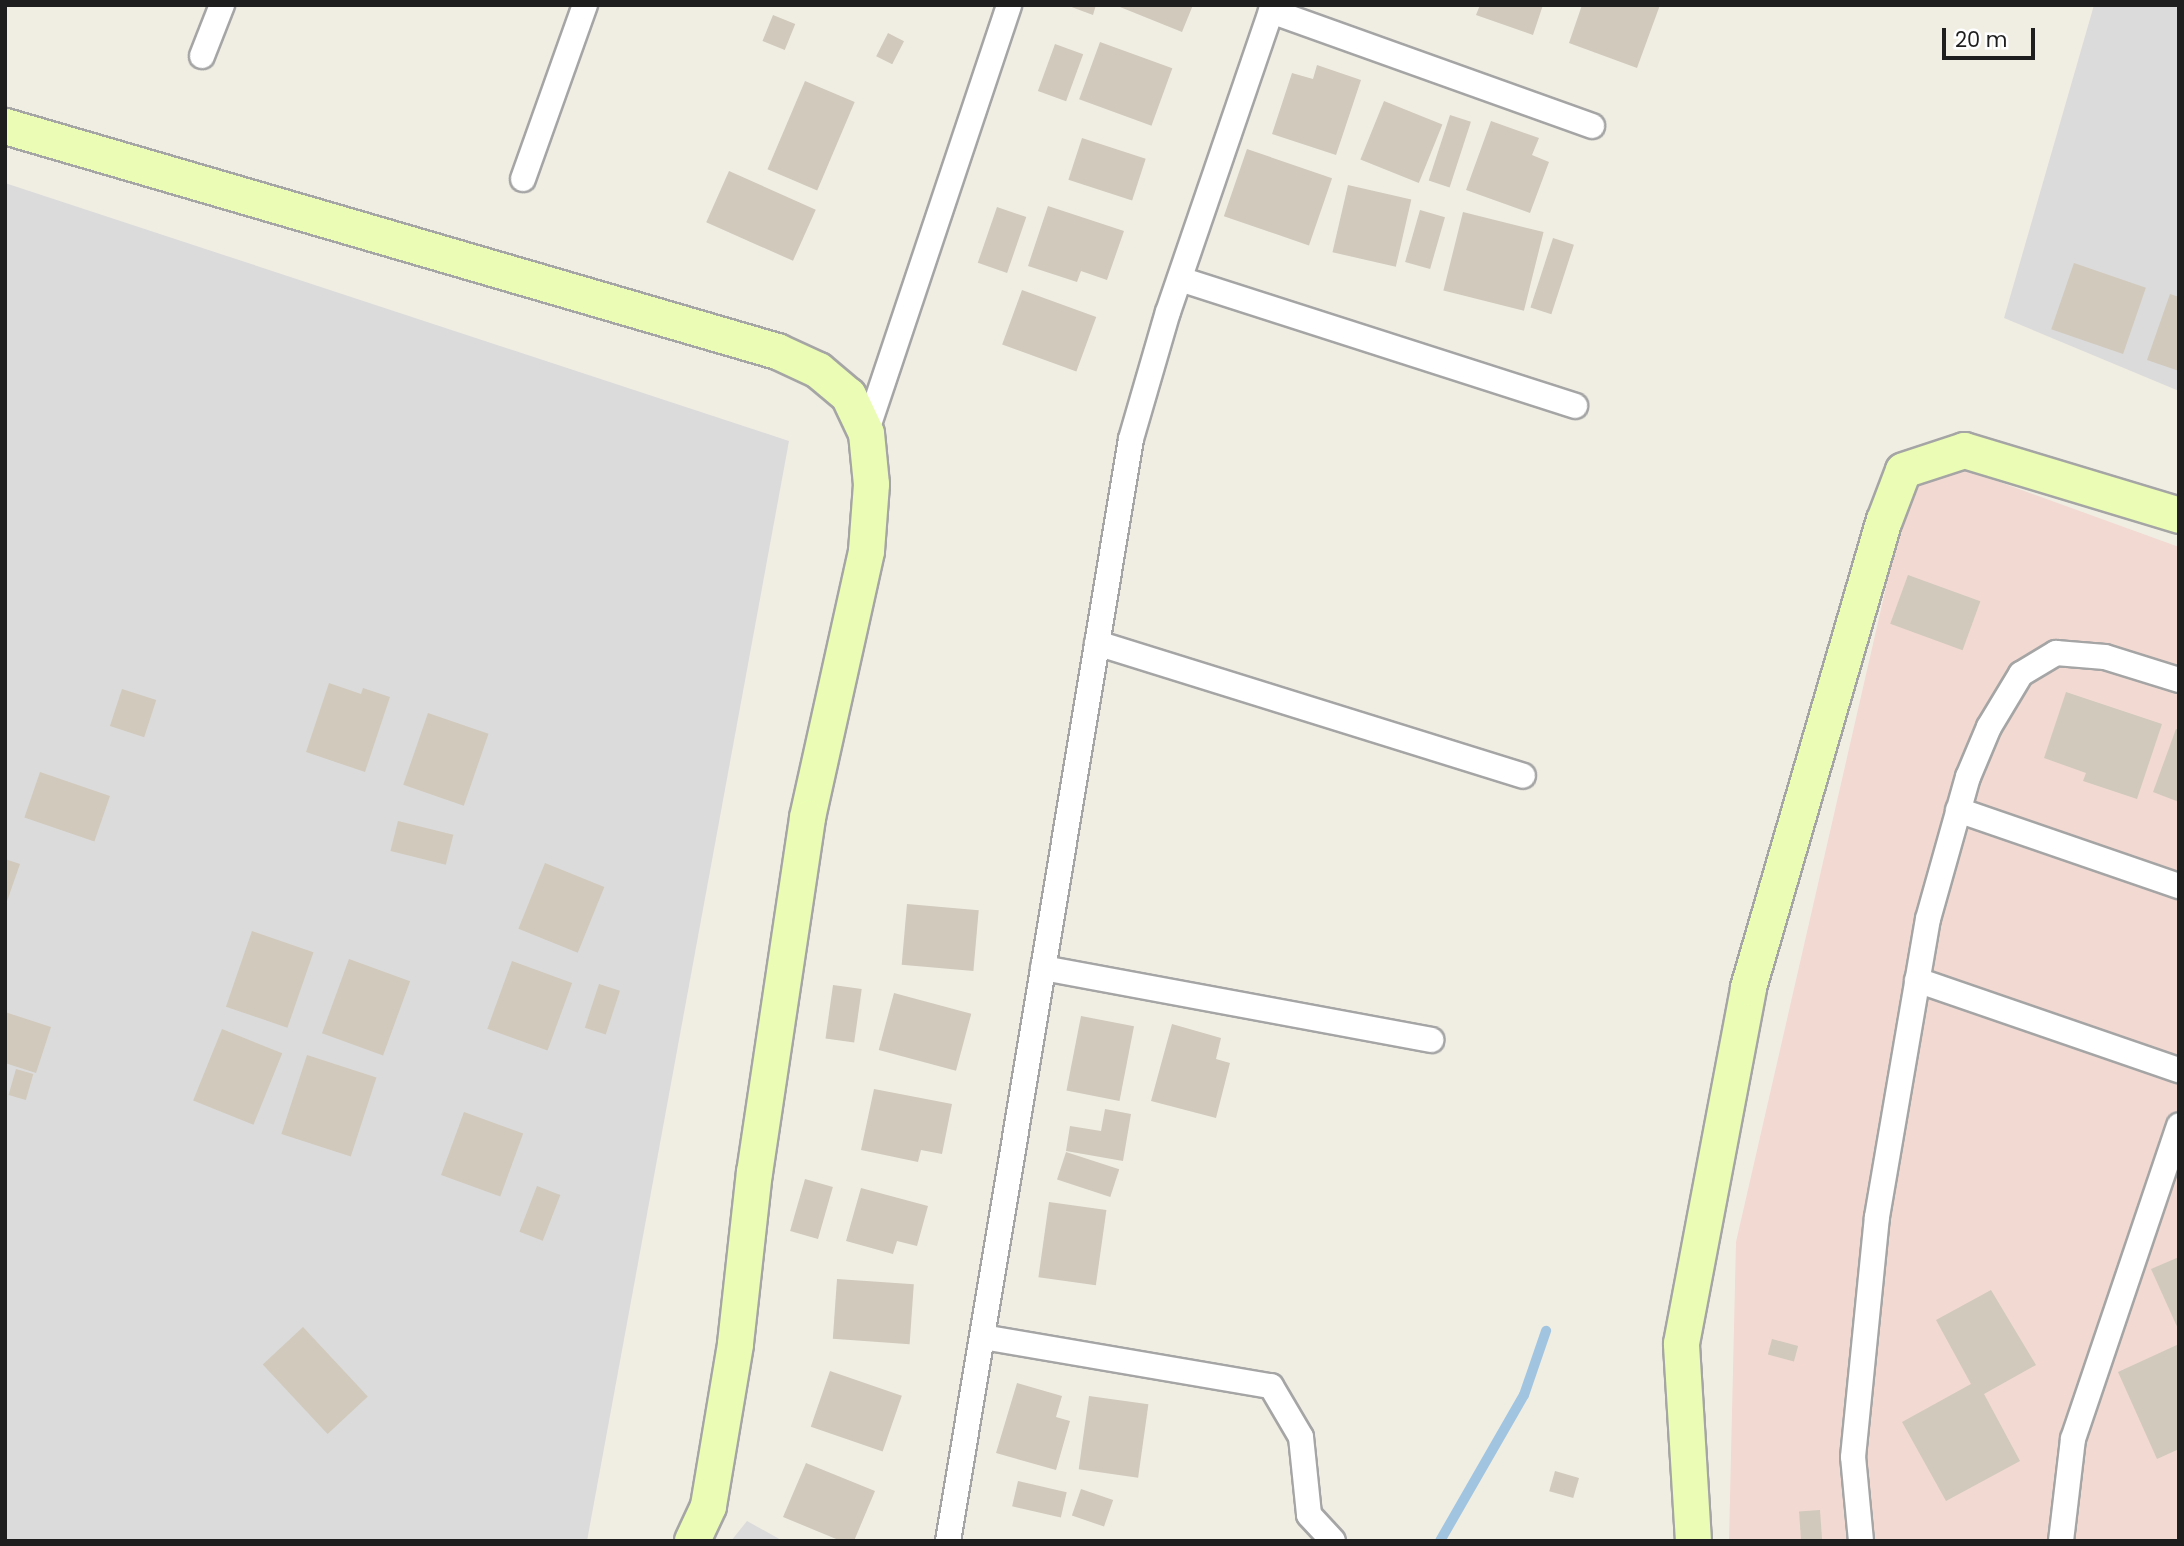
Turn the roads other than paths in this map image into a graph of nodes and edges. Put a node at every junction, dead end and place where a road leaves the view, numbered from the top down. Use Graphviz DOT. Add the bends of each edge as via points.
graph roads {
  1 [pos="222,5"];
  2 [pos="585,5"];
  3 [pos="1009,5"];
  4 [pos="1272,8"];
  5 [pos="202,56"];
  6 [pos="5,126"];
  7 [pos="1592,126"];
  8 [pos="523,178"];
  9 [pos="1180,279"];
  10 [pos="1575,406"];
  11 [pos="866,433"];
  12 [pos="2179,515"];
  13 [pos="1097,643"];
  14 [pos="2179,680"];
  15 [pos="1523,776"];
  16 [pos="1958,810"];
  17 [pos="2179,886"];
  18 [pos="1043,968"];
  19 [pos="1917,980"];
  20 [pos="1431,1040"];
  21 [pos="2179,1070"];
  22 [pos="2179,1125"];
  23 [pos="983,1337"];
  24 [pos="692,1541"];
  25 [pos="948,1541"];
  26 [pos="1333,1541"];
  27 [pos="1693,1541"];
  28 [pos="1861,1541"];
  29 [pos="2061,1541"];
  1 -- 5 [label="street"];
  2 -- 8 [label="street"];
  3 -- 11 [label="street"];
  4 -- 7 [label="street"];
  4 -- 9 [label="street"];
  6 -- 11 [label="street" via="777,351 818,370 848,395"];
  9 -- 10 [label="street"];
  9 -- 13 [label="street" via="1131,439"];
  11 -- 24 [label="street" via="871,484 866,551 807,818 754,1171 735,1344 708,1506"];
  12 -- 27 [label="street" via="1964,450 1903,470 1884,520 1748,987 1681,1343"];
  13 -- 15 [label="street"];
  13 -- 18 [label="street"];
  14 -- 16 [label="street" via="2105,657 2056,653 2021,674 1989,727"];
  16 -- 17 [label="street"];
  16 -- 19 [label="street" via="1928,919"];
  18 -- 20 [label="street"];
  18 -- 23 [label="street"];
  19 -- 21 [label="street"];
  19 -- 28 [label="street" via="1878,1217 1853,1457"];
  22 -- 29 [label="street" via="2073,1439"];
  23 -- 25 [label="street"];
  23 -- 26 [label="street" via="1271,1386 1301,1437 1309,1515"];
}
